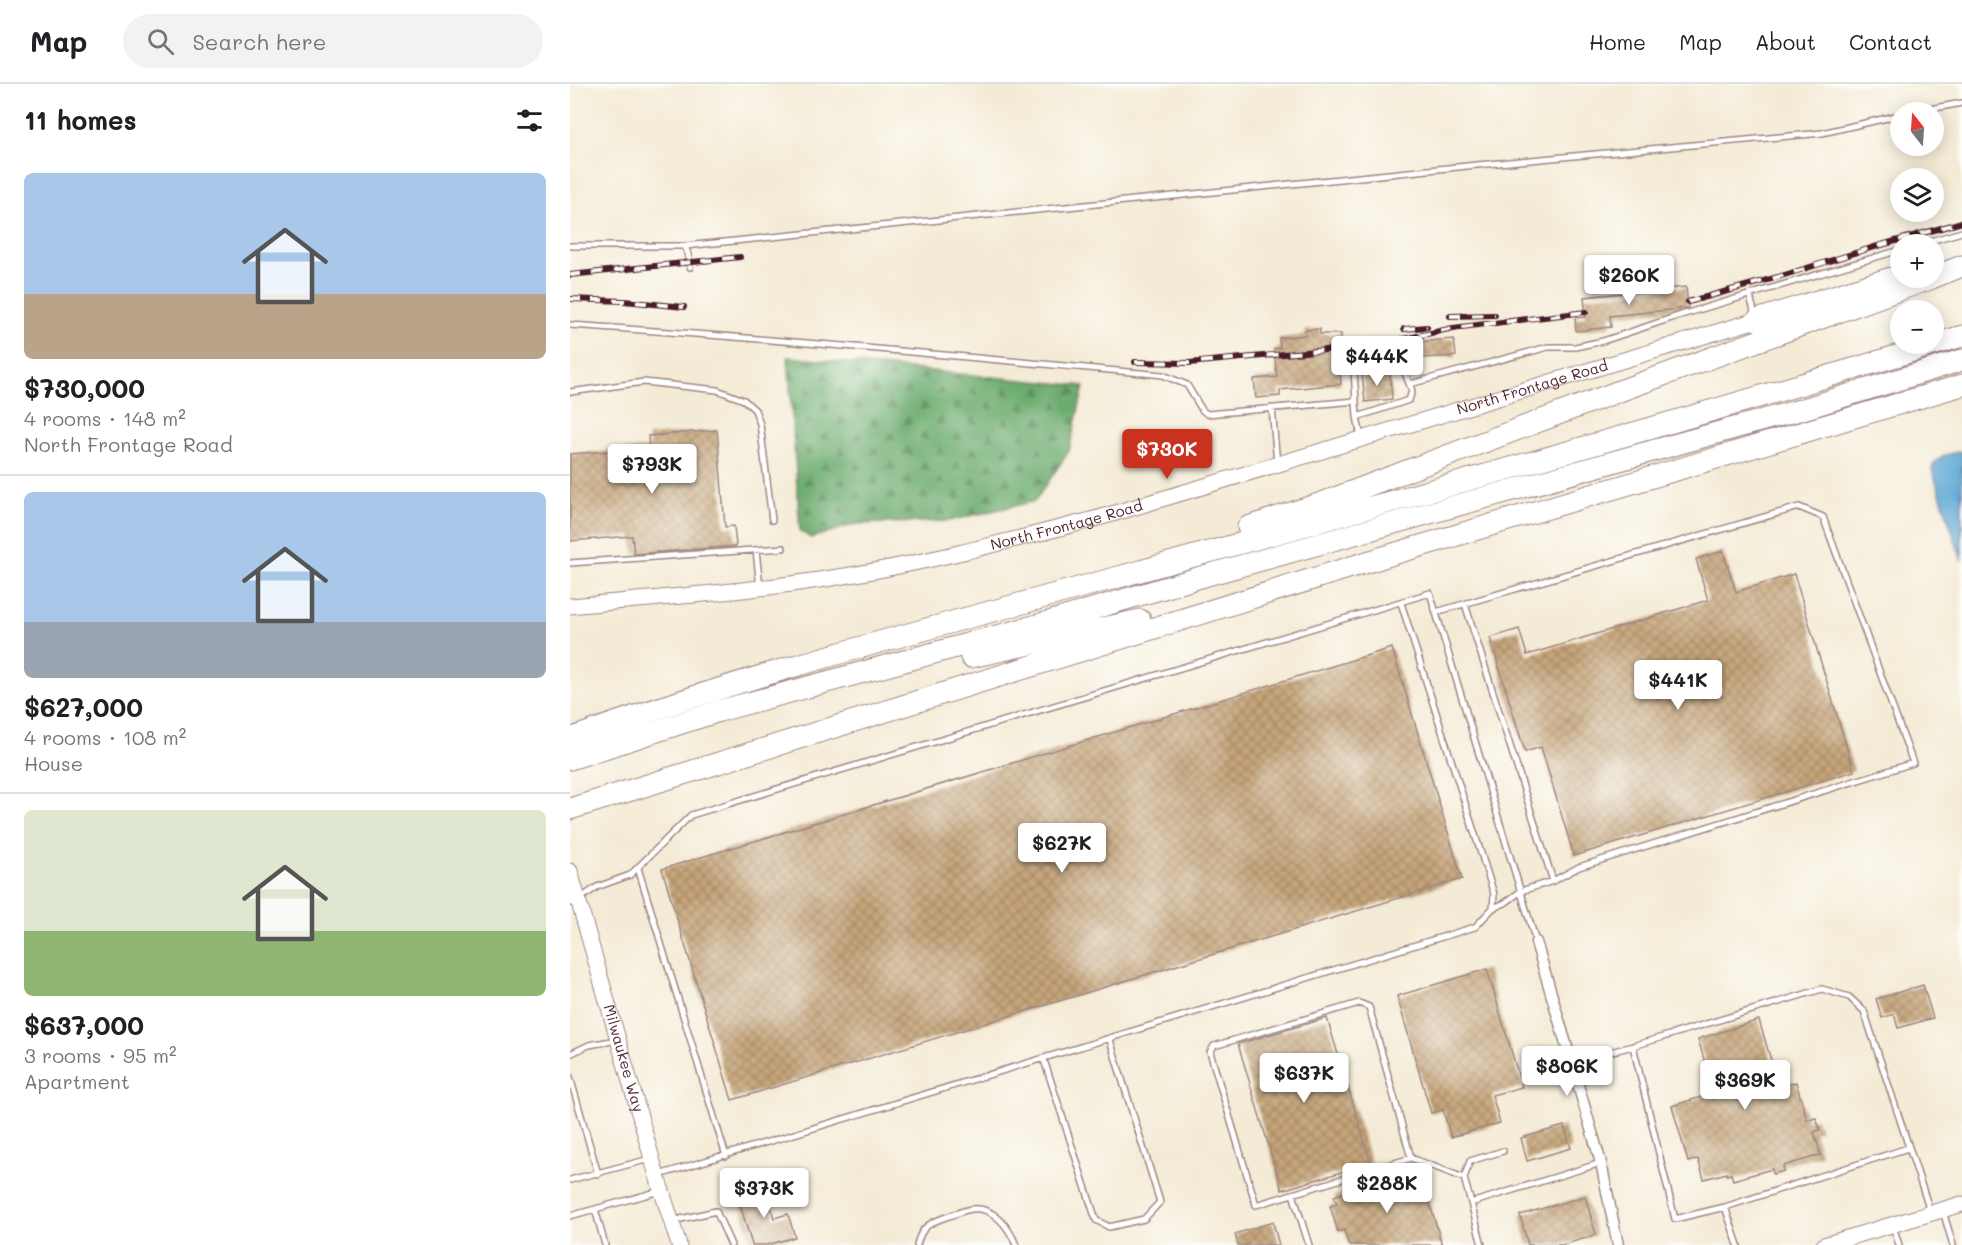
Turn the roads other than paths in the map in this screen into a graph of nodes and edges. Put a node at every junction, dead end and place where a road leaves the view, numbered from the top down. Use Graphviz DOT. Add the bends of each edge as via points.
graph roads {
  1 [pos="1962,103"];
  2 [pos="1944,106"];
  3 [pos="1890,117"];
  4 [pos="1962,232"];
  5 [pos="1944,237"];
  6 [pos="570,246"];
  7 [pos="685,246"];
  8 [pos="1890,253"];
  9 [pos="1962,257"];
  10 [pos="1944,263"];
  11 [pos="1962,266"];
  12 [pos="690,267"];
  13 [pos="1944,273"];
  14 [pos="1890,278"];
  15 [pos="1903,288"];
  16 [pos="1749,296"];
  17 [pos="1757,320"];
  18 [pos="570,325"];
  19 [pos="1962,336"];
  20 [pos="1962,360"];
  21 [pos="1410,384"];
  22 [pos="1962,385"];
  23 [pos="570,392"];
  24 [pos="1356,401"];
  25 [pos="1272,408"];
  26 [pos="1357,417"];
  27 [pos="1361,439"];
  28 [pos="1277,464"];
  29 [pos="772,520"];
  30 [pos="783,548"];
  31 [pos="756,550"];
  32 [pos="1390,555"];
  33 [pos="570,563"];
  34 [pos="760,588"];
  35 [pos="1401,603"];
  36 [pos="1465,604"];
  37 [pos="570,606"];
  38 [pos="1436,612"];
  39 [pos="978,616"];
  40 [pos="719,711"];
  41 [pos="602,738"];
  42 [pos="570,739"];
  43 [pos="570,759"];
  44 [pos="570,809"];
  45 [pos="638,868"];
  46 [pos="570,871"];
  47 [pos="1553,881"];
  48 [pos="1521,891"];
  49 [pos="574,901"];
  50 [pos="1493,908"];
  51 [pos="1536,942"];
  52 [pos="619,1040"];
  53 [pos="1110,1040"];
  54 [pos="1633,1047"];
  55 [pos="570,1054"];
  56 [pos="1044,1060"];
  57 [pos="1572,1062"];
  58 [pos="570,1077"];
  59 [pos="1908,1148"];
  60 [pos="1503,1151"];
  61 [pos="726,1156"];
  62 [pos="1411,1158"];
  63 [pos="652,1159"];
  64 [pos="1601,1162"];
  65 [pos="598,1174"];
  66 [pos="1464,1178"];
  67 [pos="570,1180"];
  68 [pos="659,1183"];
  69 [pos="1293,1194"];
  70 [pos="1471,1203"];
  71 [pos="1962,1204"];
  72 [pos="1725,1207"];
  73 [pos="595,1209"];
  74 [pos="1936,1211"];
  75 [pos="570,1216"];
  76 [pos="671,1221"];
  77 [pos="1893,1225"];
  78 [pos="605,1245"];
  79 [pos="679,1245"];
  80 [pos="731,1245"];
  81 [pos="916,1245"];
  82 [pos="1016,1245"];
  83 [pos="1309,1245"];
  84 [pos="1482,1245"];
  85 [pos="1618,1245"];
  86 [pos="1738,1245"];
  87 [pos="1824,1245"];
  88 [pos="1899,1245"];
  89 [pos="1953,1245"];
  1 -- 2 [label="lane"];
  3 -- 7 [label="lane" via="1822,133"];
  4 -- 5 [label="lane"];
  6 -- 7 [label="lane"];
  7 -- 12 [label="lane"];
  8 -- 16 [label="lane"];
  9 -- 10 [label="highway"];
  11 -- 13 [label="highway"];
  14 -- 17 [label="highway"];
  15 -- 39 [label="highway" via="1319,504"];
  16 -- 17 [label="lane"];
  16 -- 21 [label="lane" via="1603,341 1548,347"];
  17 -- 27 [label="street, North Frontage Road"];
  18 -- 25 [label="lane" via="1163,375 1187,385 1208,414"];
  19 -- 39 [label="highway" via="1443,487"];
  20 -- 40 [label="highway" via="1046,623"];
  21 -- 24 [label="lane" via="1400,366 1359,367 1354,373"];
  21 -- 26 [label="lane" via="1412,396 1407,402"];
  22 -- 32 [label="highway"];
  23 -- 29 [label="lane" via="644,382 717,390 744,400 755,410 760,424"];
  24 -- 25 [label="lane"];
  24 -- 26 [label="lane"];
  25 -- 28 [label="lane"];
  26 -- 27 [label="lane"];
  27 -- 28 [label="street, North Frontage Road"];
  28 -- 34 [label="street, North Frontage Road" via="1014,540 833,578"];
  30 -- 31 [label="lane"];
  31 -- 33 [label="lane"];
  31 -- 34 [label="lane"];
  32 -- 40 [label="highway" via="1155,617"];
  32 -- 44 [label="highway"];
  34 -- 37 [label="street, North Frontage Road"];
  35 -- 38 [label="lane" via="1430,593"];
  35 -- 45 [label="lane" via="691,815"];
  35 -- 50 [label="lane" via="1494,894"];
  36 -- 38 [label="lane"];
  36 -- 47 [label="lane"];
  36 -- 47 [label="lane" via="1799,507 1823,517 1913,763 1579,867"];
  38 -- 48 [label="lane"];
  39 -- 41 [label="highway" via="789,667"];
  40 -- 41 [label="highway"];
  41 -- 42 [label="highway"];
  41 -- 43 [label="highway"];
  45 -- 49 [label="lane"];
  45 -- 61 [label="lane"];
  46 -- 49 [label="street, Milwaukee Way"];
  47 -- 48 [label="lane"];
  48 -- 50 [label="lane"];
  48 -- 51 [label="lane"];
  49 -- 52 [label="street, Milwaukee Way"];
  50 -- 53 [label="lane" via="1475,927 1452,936"];
  51 -- 57 [label="street"];
  52 -- 55 [label="lane" via="589,1045"];
  52 -- 63 [label="street, Milwaukee Way"];
  53 -- 56 [label="lane"];
  53 -- 56 [label="lane" via="1160,1202 1144,1219 1109,1227 1096,1220"];
  54 -- 57 [label="lane"];
  54 -- 59 [label="lane" via="1822,989 1849,997 1864,1011"];
  54 -- 72 [label="lane" via="1676,1219"];
  56 -- 61 [label="lane"];
  57 -- 64 [label="street"];
  58 -- 65 [label="lane"];
  59 -- 72 [label="lane"];
  59 -- 74 [label="lane"];
  60 -- 66 [label="lane" via="1470,1161"];
  61 -- 68 [label="lane"];
  62 -- 66 [label="lane"];
  62 -- 69 [label="lane"];
  62 -- 69 [label="lane" via="1369,1007 1352,1004 1214,1046 1210,1057 1256,1205"];
  63 -- 65 [label="lane"];
  63 -- 68 [label="street, Milwaukee Way"];
  64 -- 70 [label="lane"];
  64 -- 85 [label="street"];
  65 -- 67 [label="lane"];
  66 -- 70 [label="lane"];
  68 -- 73 [label="lane"];
  68 -- 76 [label="street, Milwaukee Way"];
  69 -- 83 [label="lane"];
  70 -- 84 [label="lane"];
  71 -- 74 [label="street"];
  72 -- 86 [label="lane"];
  73 -- 75 [label="lane"];
  73 -- 78 [label="lane"];
  74 -- 77 [label="street"];
  74 -- 89 [label="lane"];
  76 -- 79 [label="street, Milwaukee Way"];
  76 -- 80 [label="lane" via="716,1211"];
  77 -- 87 [label="street"];
  77 -- 88 [label="lane"];
  81 -- 82 [label="lane" via="921,1230 931,1222 973,1208 1002,1220"];
}
